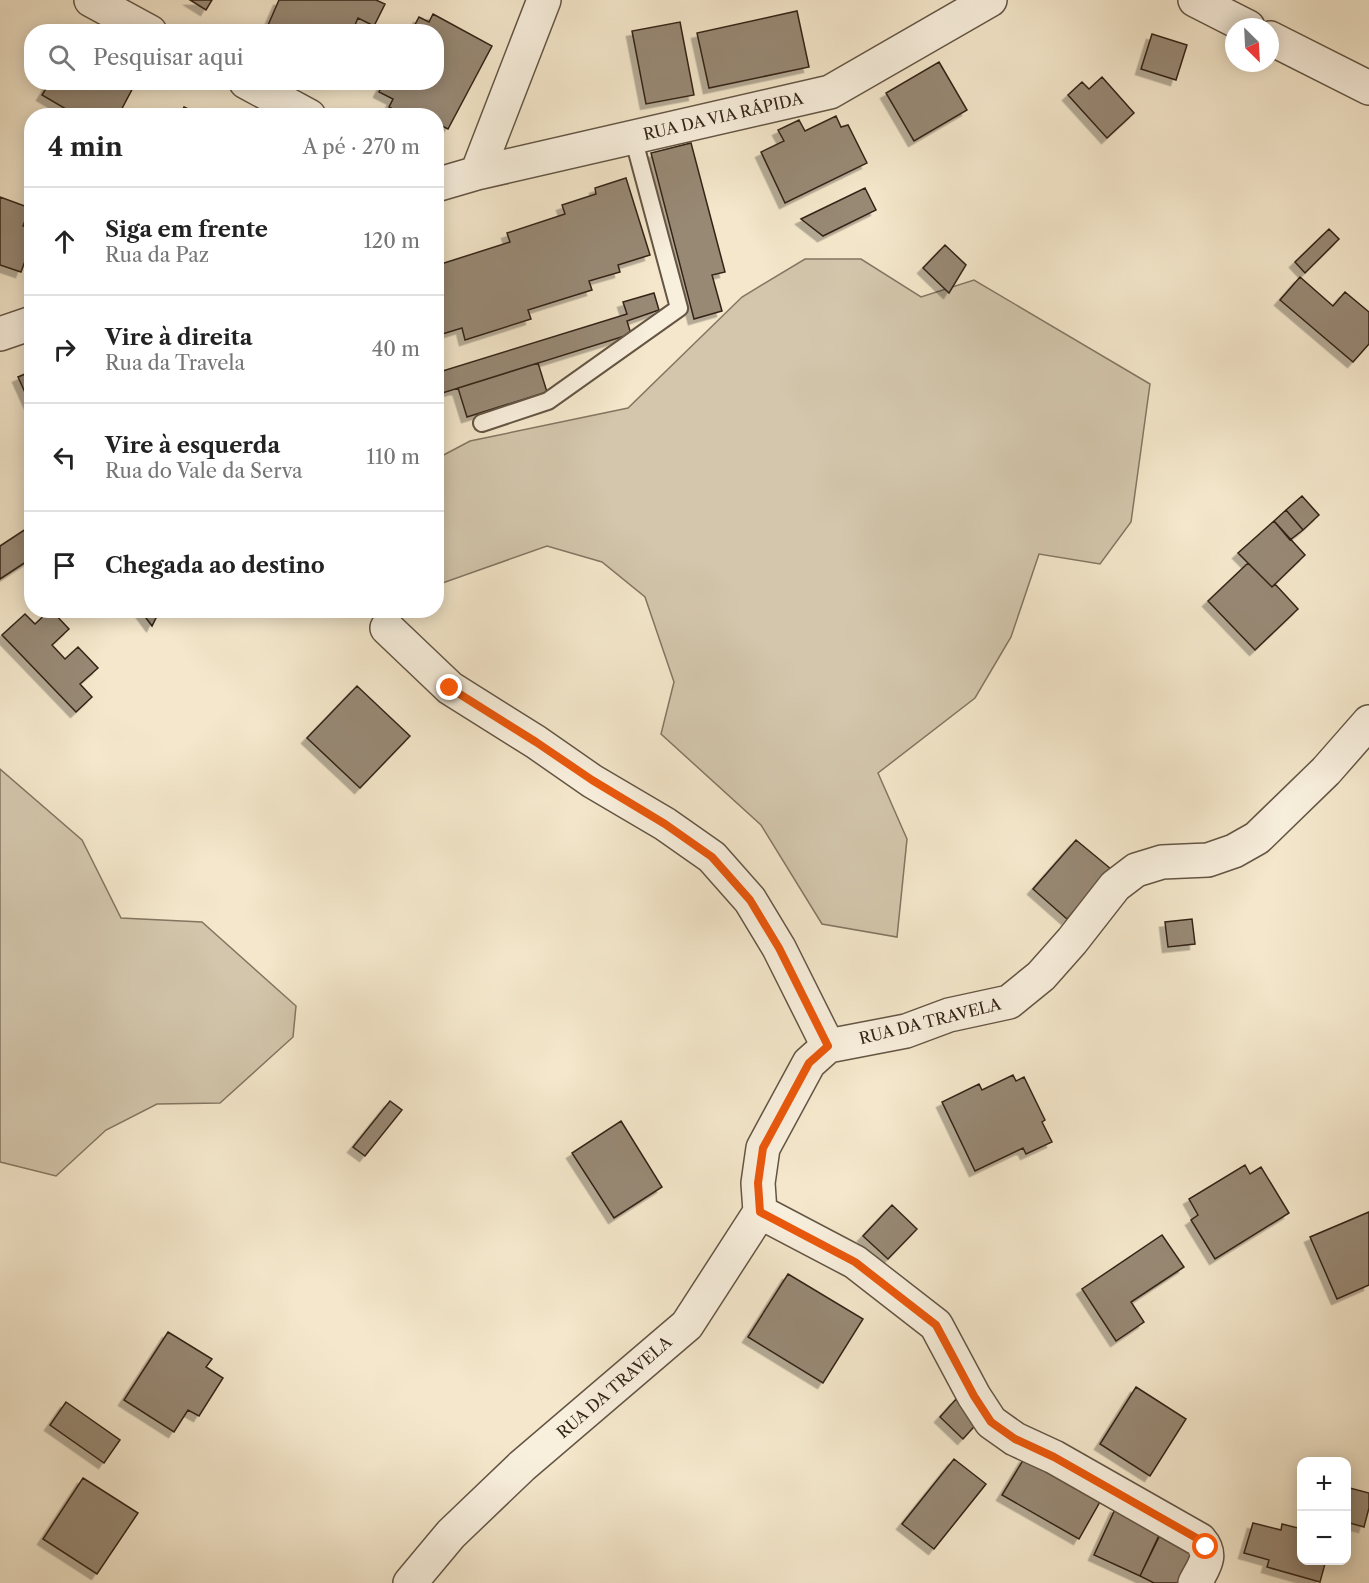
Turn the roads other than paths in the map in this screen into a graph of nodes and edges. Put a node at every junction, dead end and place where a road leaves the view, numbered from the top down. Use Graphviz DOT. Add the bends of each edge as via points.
graph roads {
  1 [pos="91,0"];
  2 [pos="544,0"];
  3 [pos="990,0"];
  4 [pos="1195,0"];
  5 [pos="1230,18"];
  6 [pos="135,24"];
  7 [pos="1279,43"];
  8 [pos="1369,88"];
  9 [pos="261,90"];
  10 [pos="294,108"];
  11 [pos="633,137"];
  12 [pos="477,173"];
  13 [pos="444,183"];
  14 [pos="24,326"];
  15 [pos="0,334"];
  16 [pos="482,423"];
  17 [pos="387,628"];
  18 [pos="1369,722"];
  19 [pos="828,1046"];
  20 [pos="760,1212"];
  21 [pos="410,1583"];
  22 [pos="1195,1583"];
  1 -- 6 [label="street"];
  2 -- 12 [label="street"];
  3 -- 11 [label="street, RUA DA VIA RÁPIDA" via="830,92"];
  4 -- 5 [label="street"];
  7 -- 8 [label="street"];
  9 -- 10 [label="street"];
  11 -- 12 [label="street, RUA DA VIA RÁPIDA"];
  11 -- 16 [label="lane" via="679,308 548,401"];
  12 -- 13 [label="street, RUA DA VIA RÁPIDA"];
  14 -- 15 [label="street"];
  17 -- 19 [label="street" via="450,688 712,857 750,900"];
  18 -- 19 [label="street, RUA DA TRAVELA" via="1326,771 1257,838 1208,860 1162,862 1136,870 1114,886 1041,976 1008,1002"];
  19 -- 20 [label="street" via="809,1063 763,1148 758,1183"];
  20 -- 21 [label="street, RUA DA TRAVELA" via="687,1325 522,1466 452,1534"];
  20 -- 22 [label="street" via="855,1262 936,1325 991,1422 1015,1439 1200,1540 1208,1555"];
}
